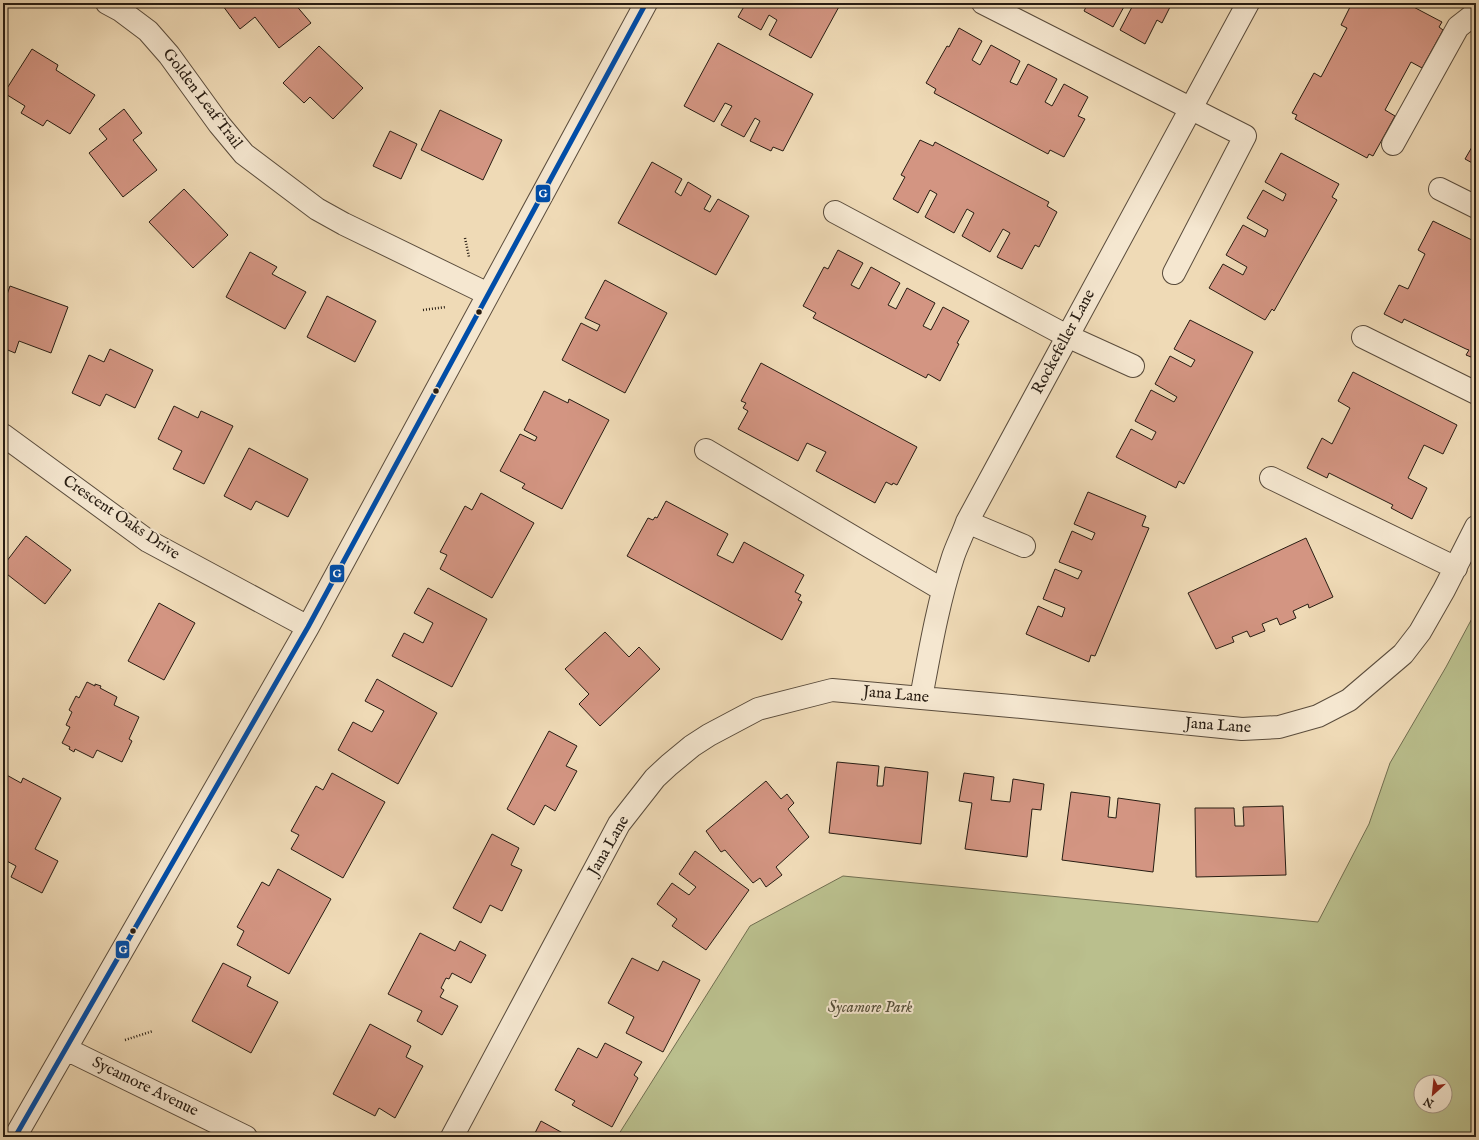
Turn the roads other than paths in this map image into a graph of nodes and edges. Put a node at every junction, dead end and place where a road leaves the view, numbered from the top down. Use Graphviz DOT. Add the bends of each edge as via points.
graph roads {
  1 [pos="107,3"];
  2 [pos="646,3"];
  3 [pos="983,3"];
  4 [pos="1248,3"];
  5 [pos="1476,13"];
  6 [pos="1191,109"];
  7 [pos="1393,144"];
  8 [pos="1440,189"];
  9 [pos="1476,207"];
  10 [pos="835,212"];
  11 [pos="1174,273"];
  12 [pos="488,294"];
  13 [pos="1067,336"];
  14 [pos="1363,337"];
  15 [pos="1134,366"];
  16 [pos="1476,393"];
  17 [pos="3,435"];
  18 [pos="706,450"];
  19 [pos="1271,478"];
  20 [pos="967,522"];
  21 [pos="1476,527"];
  22 [pos="1024,546"];
  23 [pos="1456,568"];
  24 [pos="943,590"];
  25 [pos="308,627"];
  26 [pos="922,698"];
  27 [pos="66,1049"];
  28 [pos="15,1137"];
  29 [pos="246,1137"];
  30 [pos="452,1137"];
  1 -- 12 [label="street, Golden Leaf Trail" via="148,31 169,55 218,124 244,154 317,209"];
  2 -- 12 [label="street"];
  3 -- 6 [label="street"];
  4 -- 6 [label="street, Rockefeller Lane"];
  5 -- 7 [label="street" via="1458,27"];
  6 -- 11 [label="street" via="1245,136"];
  6 -- 13 [label="street, Rockefeller Lane"];
  8 -- 9 [label="street"];
  10 -- 13 [label="street"];
  12 -- 25 [label="street"];
  13 -- 15 [label="street"];
  13 -- 20 [label="street, Rockefeller Lane"];
  14 -- 16 [label="street"];
  17 -- 25 [label="street, Crescent Oaks Drive" via="148,541"];
  18 -- 24 [label="street"];
  19 -- 23 [label="street"];
  20 -- 22 [label="street"];
  20 -- 24 [label="street, Rockefeller Lane" via="953,555"];
  21 -- 23 [label="street, Jana Lane"];
  23 -- 26 [label="street, Jana Lane" via="1420,632 1403,654 1349,700 1318,716 1279,727 1242,729"];
  24 -- 26 [label="street, Rockefeller Lane"];
  25 -- 27 [label="street"];
  26 -- 30 [label="street, Jana Lane" via="832,690 789,700 758,709 709,735 668,765 619,824"];
  27 -- 28 [label="street"];
  27 -- 29 [label="street, Sycamore Avenue"];
}
